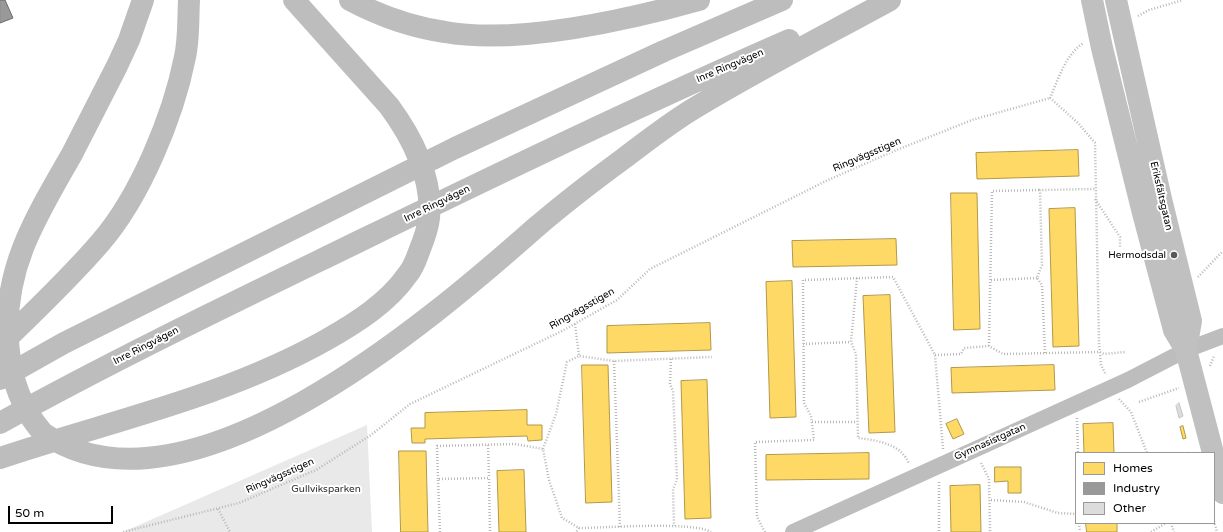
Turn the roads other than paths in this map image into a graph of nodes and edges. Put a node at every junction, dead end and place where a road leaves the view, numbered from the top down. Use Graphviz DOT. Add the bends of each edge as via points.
graph roads {
  1 [pos="142,0"];
  2 [pos="189,0"];
  3 [pos="294,0"];
  4 [pos="350,0"];
  5 [pos="699,0"];
  6 [pos="782,0"];
  7 [pos="881,0"];
  8 [pos="890,0"];
  9 [pos="1092,0"];
  10 [pos="1116,0"];
  11 [pos="1223,336"];
  12 [pos="0,345"];
  13 [pos="1186,350"];
  14 [pos="0,379"];
  15 [pos="0,423"];
  16 [pos="1213,452"];
  17 [pos="0,458"];
  18 [pos="1215,463"];
  19 [pos="1223,493"];
  20 [pos="793,532"];
  1 -- 8 [label="highway" via="129,40 117,66 23,247 6,312 5,330 10,377 27,414 45,435 70,453 102,467 133,473 151,473 186,467 232,452 310,413 373,369 537,227 632,152 696,107"];
  2 -- 12 [label="highway" via="186,56 177,88 160,138 134,195 101,242"];
  3 -- 17 [label="highway" via="389,106 403,124 413,145 426,186 429,219 418,256 409,274 368,314 317,345 240,381 159,410"];
  4 -- 5 [label="highway" via="396,21 445,33 488,36 540,33 602,23"];
  6 -- 14 [label="highway" via="664,51 455,148 64,343"];
  7 -- 15 [label="highway, Inre Ringvägen" via="691,83 463,191 92,373"];
  9 -- 13 [label="street, Eriksfältsgatan" via="1096,44 1174,330"];
  10 -- 13 [label="street, Eriksfältsgatan" via="1191,321"];
  11 -- 13 [label="street, Gymnasistgatan"];
  13 -- 16 [label="street, Eriksfältsgatan" via="1202,377"];
  13 -- 20 [label="street, Gymnasistgatan" via="1112,387"];
  18 -- 19 [label="street"];
}
